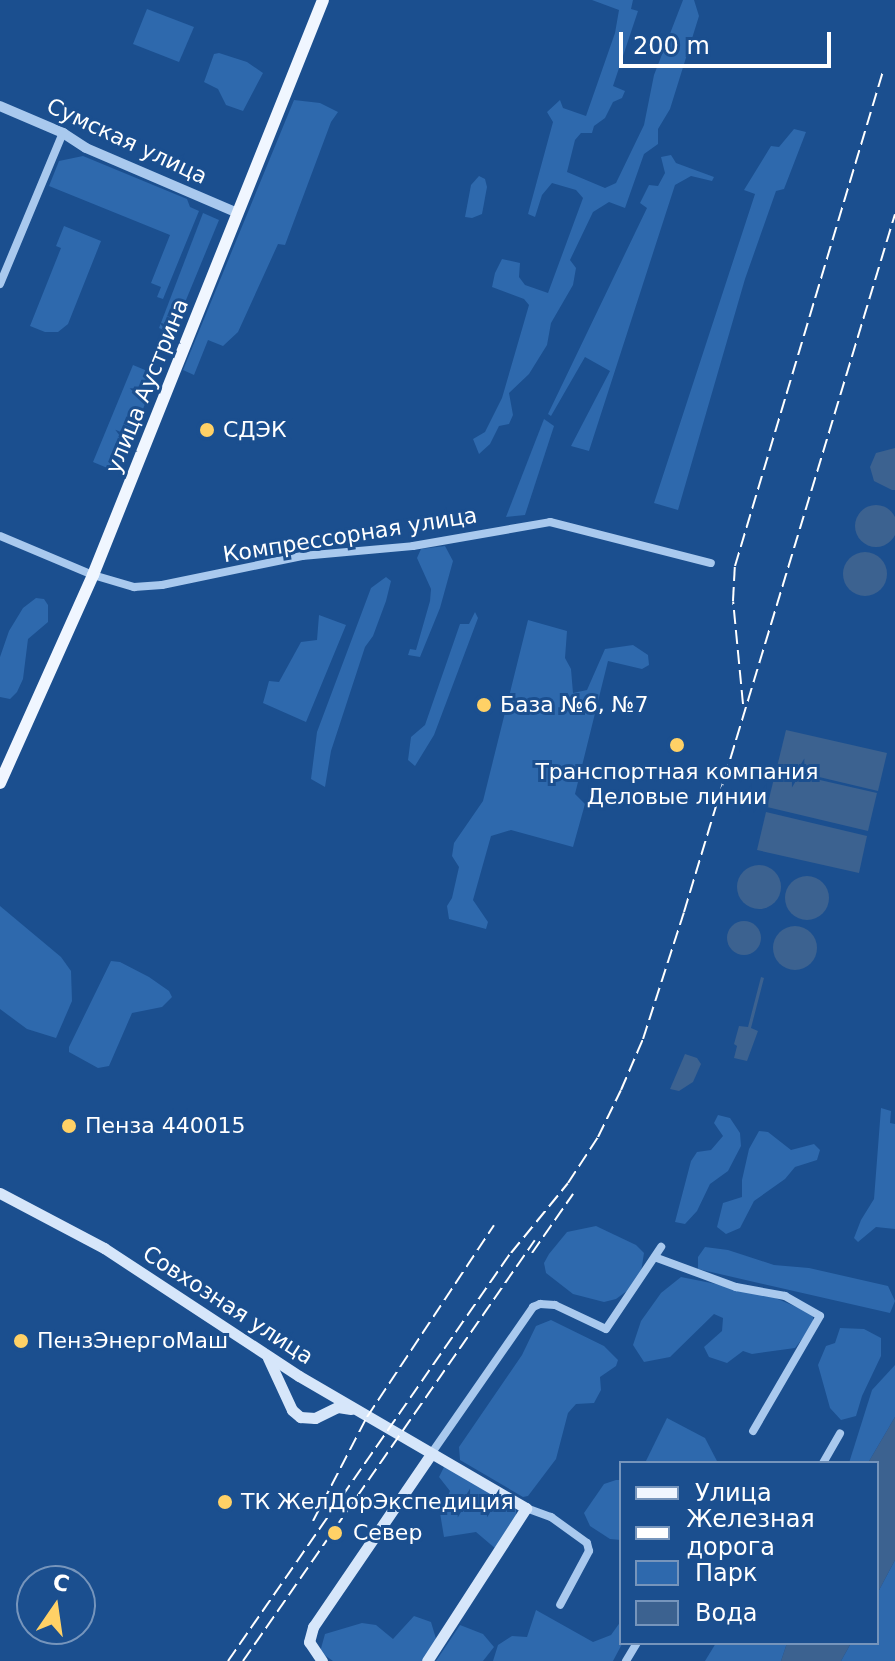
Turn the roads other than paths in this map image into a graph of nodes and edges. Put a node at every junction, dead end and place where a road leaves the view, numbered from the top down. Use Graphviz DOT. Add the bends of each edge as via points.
graph roads {
  1 [pos="323,0"];
  2 [pos="0,106"];
  3 [pos="63,133"];
  4 [pos="238,213"];
  5 [pos="0,284"];
  6 [pos="0,536"];
  7 [pos="711,563"];
  8 [pos="93,575"];
  9 [pos="0,783"];
  10 [pos="0,1193"];
  11 [pos="661,1247"];
  12 [pos="657,1258"];
  13 [pos="267,1356"];
  14 [pos="323,1390"];
  15 [pos="356,1410"];
  16 [pos="321,1415"];
  17 [pos="753,1431"];
  18 [pos="840,1434"];
  19 [pos="431,1454"];
  20 [pos="824,1461"];
  21 [pos="526,1508"];
  22 [pos="560,1605"];
  23 [pos="322,1661"];
  24 [pos="427,1661"];
  1 -- 4 [label="main road, улица Аустрина"];
  2 -- 3 [label="street, Сумская улица"];
  3 -- 4 [label="street, Сумская улица" via="86,148"];
  3 -- 5 [label="street"];
  4 -- 8 [label="main road, улица Аустрина"];
  6 -- 8 [label="street, Компрессорная улица"];
  7 -- 8 [label="street, Компрессорная улица" via="550,522 413,546 302,556 162,585 134,587"];
  8 -- 9 [label="main road, улица Аустрина"];
  10 -- 13 [label="main road, Совхозная улица" via="104,1248"];
  11 -- 12 [label="street"];
  12 -- 17 [label="street" via="736,1287 785,1296 820,1316"];
  12 -- 19 [label="street" via="606,1329 555,1305 533,1307"];
  13 -- 14 [label="main road, Совхозная улица"];
  13 -- 16 [label="main road" via="296,1415"];
  14 -- 15 [label="main road, Совхозная улица"];
  14 -- 16 [label="main road"];
  15 -- 16 [label="main road" via="338,1407"];
  15 -- 19 [label="main road, Совхозная улица"];
  18 -- 20 [label="street"];
  19 -- 21 [label="main road, Совхозная улица"];
  19 -- 23 [label="main road" via="318,1619 309,1642"];
  21 -- 22 [label="street" via="582,1537 589,1551"];
  21 -- 24 [label="main road"];
}
